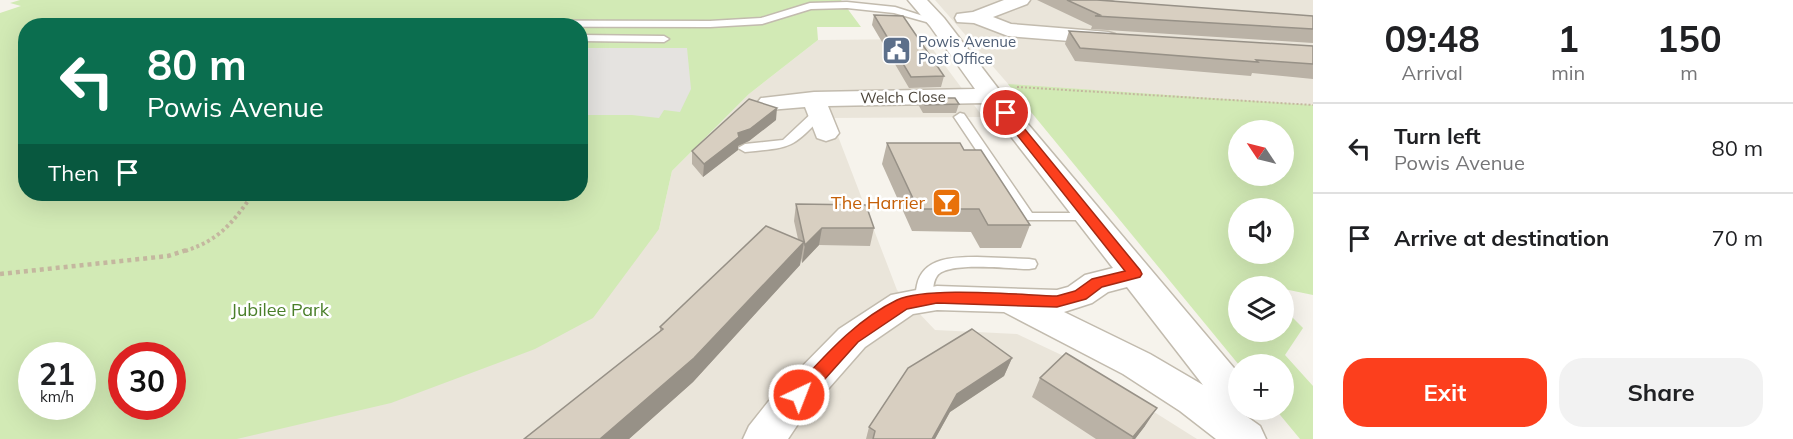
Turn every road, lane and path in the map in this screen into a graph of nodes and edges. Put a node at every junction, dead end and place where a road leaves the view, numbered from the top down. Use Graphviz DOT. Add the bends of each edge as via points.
graph roads {
  1 [pos="878,0"];
  2 [pos="917,0"];
  3 [pos="1021,0"];
  4 [pos="847,5"];
  5 [pos="976,17"];
  6 [pos="937,22"];
  7 [pos="588,24"];
  8 [pos="664,24"];
  9 [pos="588,38"];
  10 [pos="1128,39"];
  11 [pos="988,91"];
  12 [pos="769,103"];
  13 [pos="1313,105"];
  14 [pos="819,115"];
  15 [pos="960,117"];
  16 [pos="745,148"];
  17 [pos="248,201"];
  18 [pos="1089,217"];
  19 [pos="1029,264"];
  20 [pos="0,274"];
  21 [pos="1135,274"];
  22 [pos="924,299"];
  23 [pos="1003,300"];
  24 [pos="1228,388"];
  25 [pos="1253,420"];
  26 [pos="764,439"];
  27 [pos="1245,439"];
  28 [pos="1269,439"];
  1 -- 4 [label="lane"];
  2 -- 6 [label="street"];
  3 -- 5 [label="street"];
  4 -- 6 [label="lane" via="895,10"];
  4 -- 8 [label="lane" via="810,6 762,21"];
  5 -- 6 [label="street"];
  5 -- 10 [label="street" via="1020,32"];
  6 -- 11 [label="street"];
  7 -- 8 [label="lane"];
  8 -- 9 [label="lane" via="664,43"];
  11 -- 13 [label="path"];
  11 -- 14 [label="street, Welch Close"];
  11 -- 18 [label="street"];
  12 -- 14 [label="street, Welch Close"];
  14 -- 16 [label="lane" via="786,144"];
  15 -- 18 [label="lane" via="1028,217"];
  17 -- 20 [label="path" via="230,226 200,246 168,256"];
  18 -- 21 [label="street"];
  19 -- 22 [label="lane" via="939,265 926,280"];
  21 -- 23 [label="street" via="1097,283 1080,295 1057,302"];
  21 -- 24 [label="street"];
  22 -- 23 [label="street"];
  22 -- 26 [label="street" via="903,304 852,338 786,409"];
  23 -- 27 [label="street" via="1116,353 1225,421"];
  25 -- 28 [label="street"];
}
